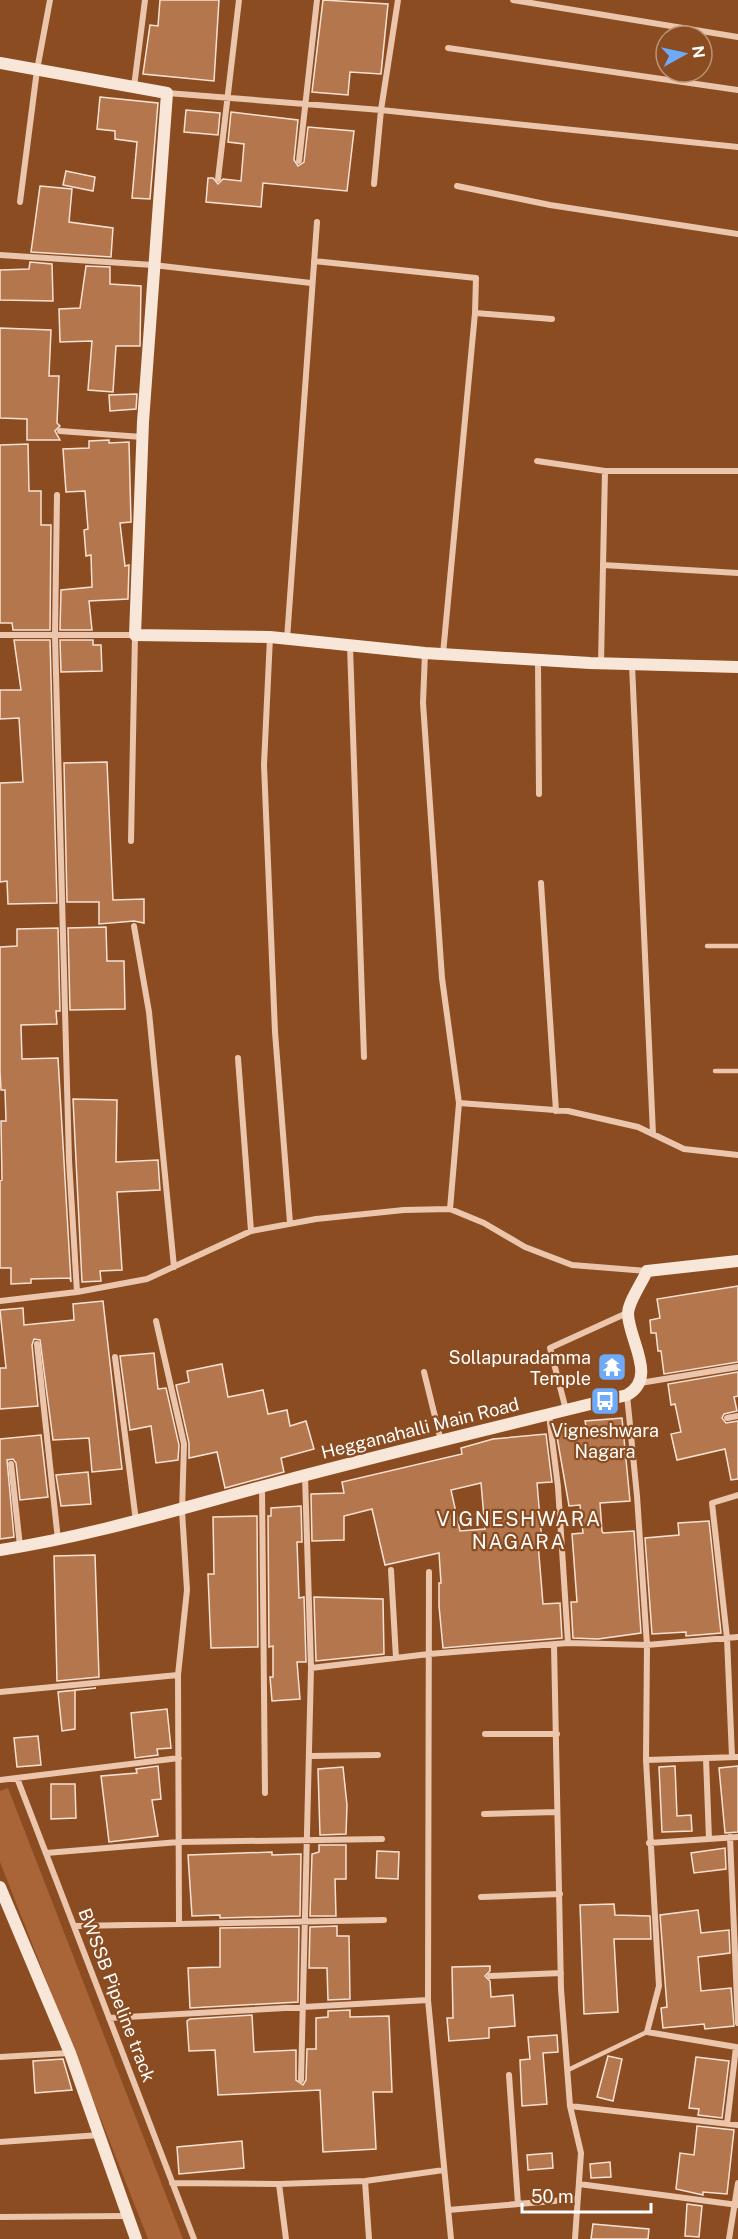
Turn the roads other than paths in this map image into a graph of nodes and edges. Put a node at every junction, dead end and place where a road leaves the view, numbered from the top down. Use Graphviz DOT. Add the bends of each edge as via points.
graph roads {
  1 [pos="50,0"];
  2 [pos="145,0"];
  3 [pos="239,0"];
  4 [pos="317,0"];
  5 [pos="398,0"];
  6 [pos="513,0"];
  7 [pos="738,37"];
  8 [pos="448,48"];
  9 [pos="0,63"];
  10 [pos="37,70"];
  11 [pos="134,87"];
  12 [pos="738,90"];
  13 [pos="167,93"];
  14 [pos="227,98"];
  15 [pos="303,105"];
  16 [pos="381,110"];
  17 [pos="738,147"];
  18 [pos="299,161"];
  19 [pos="218,179"];
  20 [pos="374,184"];
  21 [pos="457,186"];
  22 [pos="20,202"];
  23 [pos="317,222"];
  24 [pos="738,234"];
  25 [pos="0,255"];
  26 [pos="314,261"];
  27 [pos="153,265"];
  28 [pos="311,283"];
  29 [pos="475,313"];
  30 [pos="552,319"];
  31 [pos="60,431"];
  32 [pos="143,437"];
  33 [pos="537,460"];
  34 [pos="605,471"];
  35 [pos="738,471"];
  36 [pos="57,495"];
  37 [pos="603,565"];
  38 [pos="738,573"];
  39 [pos="0,635"];
  40 [pos="135,635"];
  41 [pos="55,636"];
  42 [pos="270,637"];
  43 [pos="287,639"];
  44 [pos="350,646"];
  45 [pos="425,653"];
  46 [pos="443,654"];
  47 [pos="538,660"];
  48 [pos="601,663"];
  49 [pos="632,664"];
  50 [pos="738,667"];
  51 [pos="538,794"];
  52 [pos="131,841"];
  53 [pos="541,883"];
  54 [pos="134,926"];
  55 [pos="707,946"];
  56 [pos="738,946"];
  57 [pos="364,1057"];
  58 [pos="238,1059"];
  59 [pos="715,1071"];
  60 [pos="738,1071"];
  61 [pos="459,1103"];
  62 [pos="556,1111"];
  63 [pos="653,1134"];
  64 [pos="738,1155"];
  65 [pos="450,1209"];
  66 [pos="290,1223"];
  67 [pos="251,1231"];
  68 [pos="738,1261"];
  69 [pos="174,1267"];
  70 [pos="647,1271"];
  71 [pos="77,1292"];
  72 [pos="0,1301"];
  73 [pos="628,1313"];
  74 [pos="156,1321"];
  75 [pos="37,1344"];
  76 [pos="115,1358"];
  77 [pos="738,1367"];
  78 [pos="424,1372"];
  79 [pos="640,1383"];
  80 [pos="627,1395"];
  81 [pos="567,1411"];
  82 [pos="549,1415"];
  83 [pos="738,1416"];
  84 [pos="727,1418"];
  85 [pos="441,1442"];
  86 [pos="11,1464"];
  87 [pos="305,1475"];
  88 [pos="261,1487"];
  89 [pos="738,1495"];
  90 [pos="182,1511"];
  91 [pos="136,1522"];
  92 [pos="58,1541"];
  93 [pos="20,1547"];
  94 [pos="0,1550"];
  95 [pos="391,1570"];
  96 [pos="429,1572"];
  97 [pos="738,1637"];
  98 [pos="727,1638"];
  99 [pos="568,1643"];
  100 [pos="554,1645"];
  101 [pos="647,1645"];
  102 [pos="429,1654"];
  103 [pos="396,1658"];
  104 [pos="311,1668"];
  105 [pos="178,1675"];
  106 [pos="0,1692"];
  107 [pos="485,1734"];
  108 [pos="557,1734"];
  109 [pos="378,1755"];
  110 [pos="310,1756"];
  111 [pos="735,1757"];
  112 [pos="179,1758"];
  113 [pos="706,1758"];
  114 [pos="646,1760"];
  115 [pos="17,1778"];
  116 [pos="0,1780"];
  117 [pos="265,1793"];
  118 [pos="557,1812"];
  119 [pos="484,1814"];
  120 [pos="738,1837"];
  121 [pos="730,1838"];
  122 [pos="309,1839"];
  123 [pos="382,1839"];
  124 [pos="709,1839"];
  125 [pos="179,1842"];
  126 [pos="650,1842"];
  127 [pos="46,1853"];
  128 [pos="1,1890"];
  129 [pos="560,1894"];
  130 [pos="481,1897"];
  131 [pos="384,1920"];
  132 [pos="304,1921"];
  133 [pos="179,1922"];
  134 [pos="76,1926"];
  135 [pos="561,1973"];
  136 [pos="490,1976"];
  137 [pos="428,2000"];
  138 [pos="302,2008"];
  139 [pos="109,2018"];
  140 [pos="738,2023"];
  141 [pos="647,2032"];
  142 [pos="70,2053"];
  143 [pos="0,2057"];
  144 [pos="568,2070"];
  145 [pos="509,2075"];
  146 [pos="301,2080"];
  147 [pos="570,2106"];
  148 [pos="727,2124"];
  149 [pos="738,2125"];
  150 [pos="100,2134"];
  151 [pos="0,2142"];
  152 [pos="444,2170"];
  153 [pos="365,2181"];
  154 [pos="172,2183"];
  155 [pos="738,2183"];
  156 [pos="279,2184"];
  157 [pos="579,2184"];
  158 [pos="577,2199"];
  159 [pos="518,2204"];
  160 [pos="736,2205"];
  161 [pos="448,2210"];
  162 [pos="128,2216"];
  163 [pos="0,2217"];
  164 [pos="136,2239"];
  165 [pos="194,2239"];
  166 [pos="286,2239"];
  167 [pos="369,2239"];
  168 [pos="451,2239"];
  169 [pos="575,2239"];
  170 [pos="729,2239"];
  1 -- 10 [label="street"];
  2 -- 11 [label="street"];
  3 -- 14 [label="street"];
  4 -- 15 [label="street"];
  5 -- 16 [label="street"];
  6 -- 7 [label="street"];
  8 -- 12 [label="street"];
  9 -- 10 [label="street"];
  10 -- 11 [label="street"];
  10 -- 22 [label="street"];
  11 -- 13 [label="street"];
  13 -- 14 [label="street"];
  13 -- 27 [label="street"];
  14 -- 15 [label="street"];
  14 -- 19 [label="street"];
  15 -- 16 [label="street"];
  15 -- 18 [label="street"];
  16 -- 17 [label="street"];
  16 -- 20 [label="street"];
  21 -- 24 [label="street" via="550,205"];
  23 -- 26 [label="street"];
  25 -- 27 [label="street"];
  26 -- 28 [label="street"];
  26 -- 29 [label="street" via="476,278"];
  27 -- 28 [label="street"];
  27 -- 32 [label="street"];
  28 -- 43 [label="street"];
  29 -- 30 [label="street"];
  29 -- 46 [label="street"];
  31 -- 32 [label="street"];
  32 -- 40 [label="street"];
  33 -- 34 [label="street"];
  34 -- 35 [label="street"];
  34 -- 37 [label="street"];
  36 -- 41 [label="street"];
  37 -- 38 [label="street"];
  37 -- 48 [label="street"];
  39 -- 41 [label="street"];
  40 -- 41 [label="street"];
  40 -- 42 [label="street"];
  40 -- 52 [label="street"];
  41 -- 71 [label="street" via="69,1160"];
  42 -- 43 [label="street"];
  42 -- 66 [label="street" via="264,765 275,1032"];
  43 -- 44 [label="street"];
  44 -- 45 [label="street"];
  44 -- 57 [label="street"];
  45 -- 46 [label="street"];
  45 -- 61 [label="street" via="423,703 442,978"];
  46 -- 47 [label="street"];
  47 -- 48 [label="street"];
  47 -- 51 [label="street"];
  48 -- 49 [label="street"];
  49 -- 50 [label="street"];
  49 -- 63 [label="street"];
  53 -- 62 [label="street"];
  54 -- 69 [label="street" via="149,1012"];
  55 -- 56 [label="lane"];
  58 -- 67 [label="street"];
  59 -- 60 [label="lane"];
  61 -- 62 [label="street"];
  61 -- 65 [label="street"];
  62 -- 63 [label="street" via="638,1127"];
  63 -- 64 [label="street" via="684,1149"];
  65 -- 66 [label="street"];
  65 -- 70 [label="street" via="525,1247 572,1265"];
  66 -- 67 [label="street"];
  67 -- 69 [label="street"];
  68 -- 70 [label="street"];
  69 -- 71 [label="street" via="147,1279"];
  70 -- 73 [label="street"];
  71 -- 72 [label="street"];
  73 -- 79 [label="street" via="642,1372"];
  73 -- 81 [label="street" via="550,1348"];
  74 -- 90 [label="street" via="184,1444"];
  75 -- 92 [label="street"];
  76 -- 91 [label="street"];
  77 -- 79 [label="street"];
  78 -- 85 [label="street"];
  79 -- 80 [label="street, Hegganahalli Main Road"];
  80 -- 81 [label="street, Hegganahalli Main Road"];
  80 -- 101 [label="street"];
  81 -- 82 [label="street, Hegganahalli Main Road"];
  82 -- 85 [label="street, Hegganahalli Main Road"];
  82 -- 99 [label="street"];
  83 -- 84 [label="street"];
  85 -- 87 [label="street, Hegganahalli Main Road"];
  86 -- 93 [label="street"];
  87 -- 88 [label="street, Hegganahalli Main Road"];
  87 -- 104 [label="street"];
  88 -- 90 [label="street, Hegganahalli Main Road"];
  88 -- 117 [label="street"];
  89 -- 98 [label="street" via="712,1503"];
  90 -- 91 [label="street, Hegganahalli Main Road"];
  90 -- 105 [label="street" via="187,1590"];
  91 -- 92 [label="street, Hegganahalli Main Road"];
  92 -- 93 [label="street, Hegganahalli Main Road"];
  93 -- 94 [label="street, Hegganahalli Main Road"];
  95 -- 103 [label="street"];
  96 -- 102 [label="street"];
  97 -- 98 [label="street"];
  98 -- 101 [label="street"];
  98 -- 111 [label="street"];
  99 -- 100 [label="street"];
  99 -- 101 [label="street"];
  100 -- 102 [label="street"];
  100 -- 108 [label="street"];
  101 -- 114 [label="street"];
  102 -- 103 [label="street"];
  102 -- 137 [label="street"];
  103 -- 104 [label="street"];
  104 -- 110 [label="street"];
  105 -- 106 [label="street"];
  105 -- 112 [label="street"];
  107 -- 108 [label="street"];
  108 -- 118 [label="street"];
  109 -- 110 [label="street"];
  110 -- 122 [label="street"];
  111 -- 113 [label="street"];
  112 -- 115 [label="street"];
  112 -- 125 [label="street"];
  113 -- 114 [label="street"];
  113 -- 124 [label="street"];
  114 -- 126 [label="street"];
  115 -- 116 [label="street"];
  115 -- 127 [label="street, BWSSB Pipeline track"];
  118 -- 119 [label="street"];
  118 -- 129 [label="street"];
  120 -- 121 [label="street"];
  121 -- 124 [label="street"];
  121 -- 140 [label="street"];
  122 -- 123 [label="street"];
  122 -- 125 [label="street"];
  122 -- 132 [label="street"];
  124 -- 126 [label="street"];
  125 -- 127 [label="street"];
  125 -- 133 [label="street"];
  126 -- 141 [label="street" via="659,1986"];
  127 -- 134 [label="street, BWSSB Pipeline track"];
  128 -- 142 [label="street"];
  129 -- 130 [label="street"];
  129 -- 135 [label="street"];
  131 -- 132 [label="street"];
  132 -- 133 [label="street"];
  132 -- 138 [label="street"];
  133 -- 134 [label="street"];
  134 -- 139 [label="street, BWSSB Pipeline track"];
  135 -- 136 [label="street"];
  135 -- 144 [label="street"];
  137 -- 138 [label="street"];
  137 -- 152 [label="street"];
  138 -- 139 [label="street"];
  138 -- 146 [label="street"];
  139 -- 154 [label="street, BWSSB Pipeline track"];
  141 -- 144 [label="lane"];
  141 -- 148 [label="street" via="736,2047"];
  142 -- 143 [label="street"];
  142 -- 150 [label="street"];
  144 -- 147 [label="street"];
  145 -- 159 [label="street"];
  147 -- 148 [label="street"];
  147 -- 157 [label="street" via="581,2153"];
  148 -- 149 [label="street"];
  150 -- 151 [label="street"];
  150 -- 162 [label="street"];
  152 -- 153 [label="street"];
  152 -- 161 [label="street"];
  153 -- 156 [label="street"];
  153 -- 167 [label="street"];
  154 -- 156 [label="street"];
  154 -- 165 [label="street, BWSSB Pipeline track"];
  155 -- 160 [label="street"];
  156 -- 166 [label="street"];
  157 -- 158 [label="street"];
  157 -- 160 [label="street"];
  158 -- 159 [label="street"];
  158 -- 169 [label="street"];
  159 -- 161 [label="street"];
  160 -- 170 [label="street"];
  161 -- 168 [label="street"];
  162 -- 163 [label="street"];
  162 -- 164 [label="street"];
}
